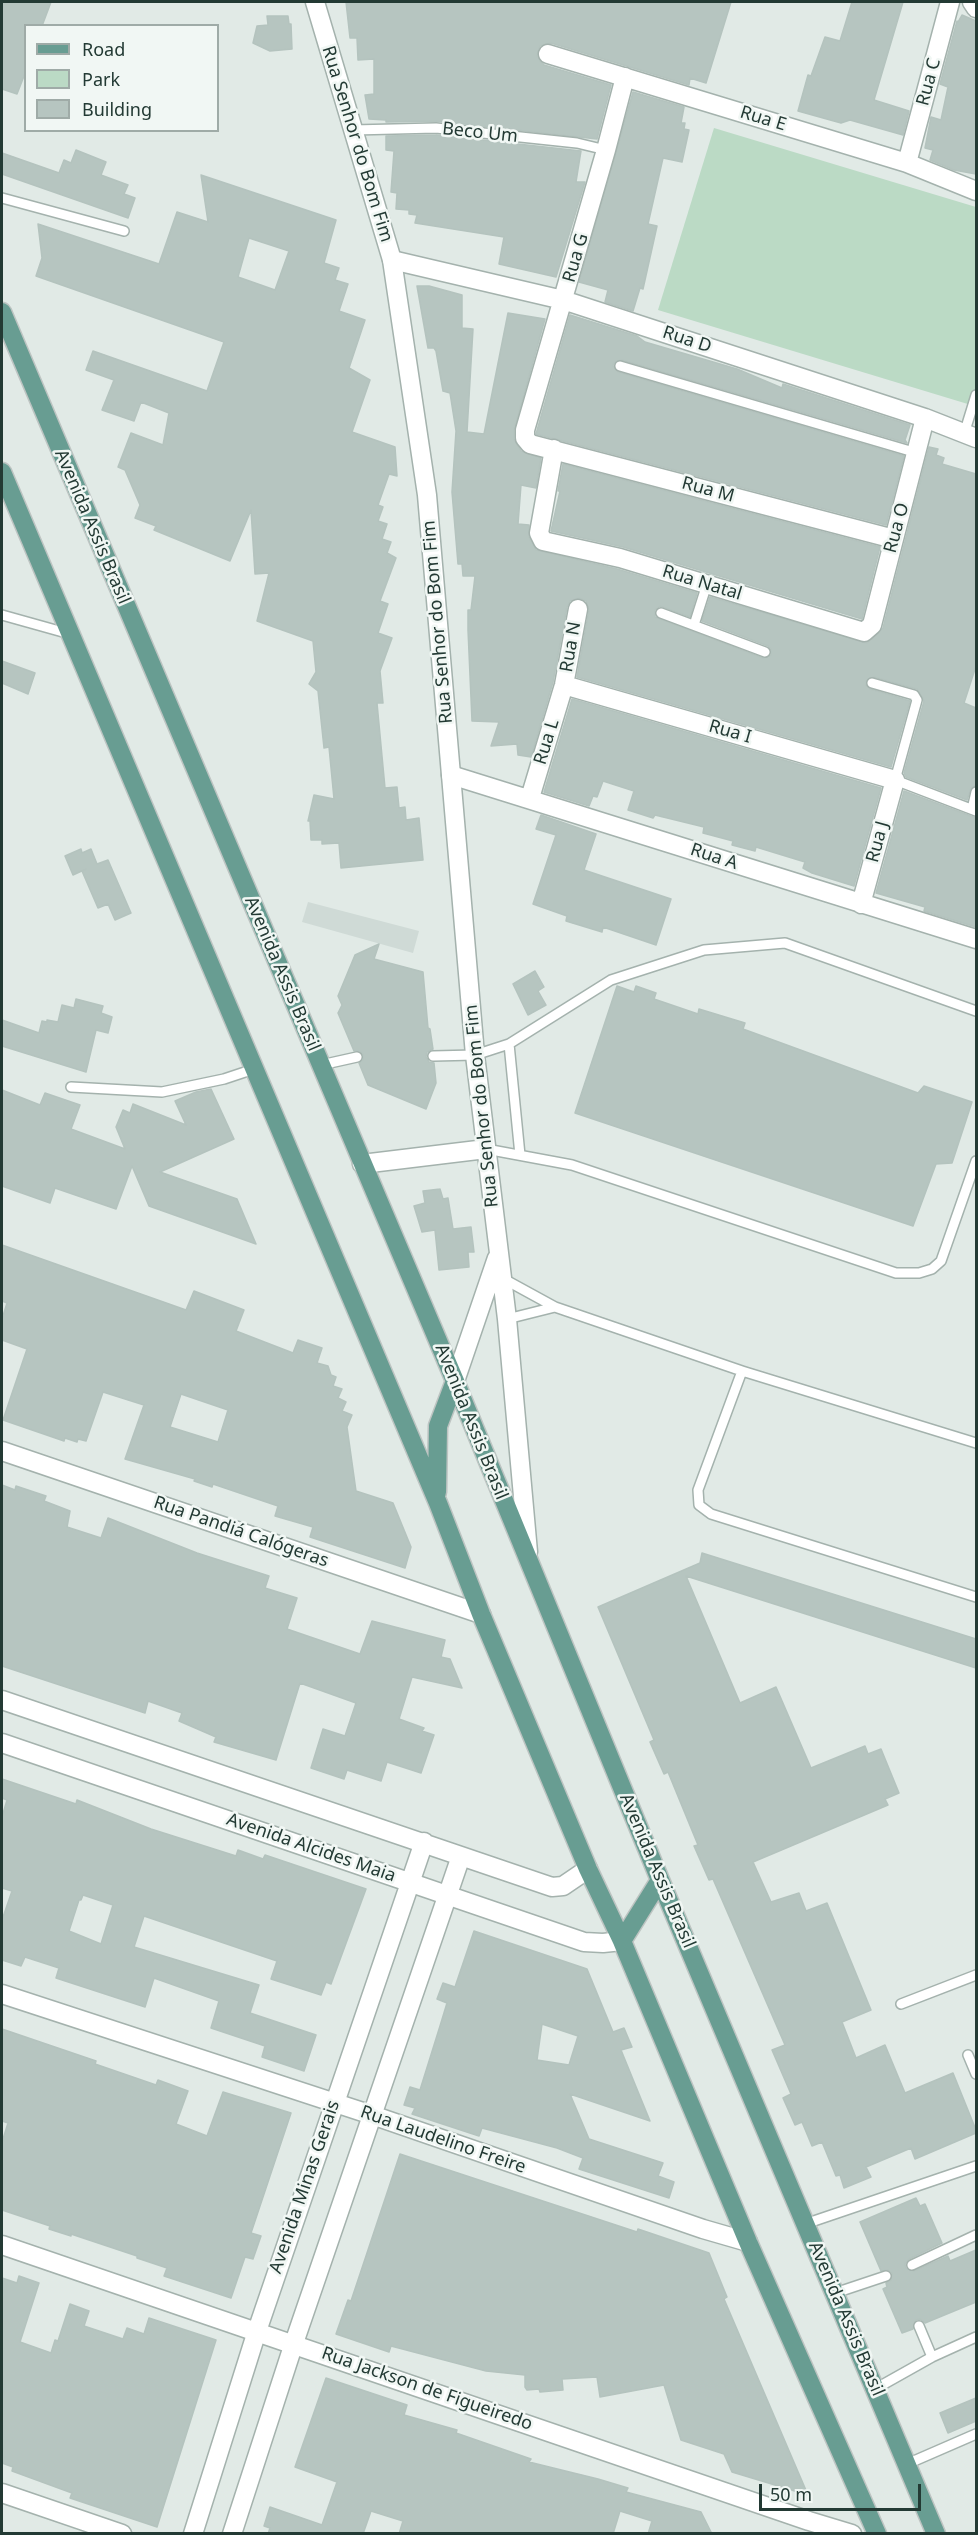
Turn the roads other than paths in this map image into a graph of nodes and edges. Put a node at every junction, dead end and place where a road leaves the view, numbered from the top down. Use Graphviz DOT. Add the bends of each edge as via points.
graph roads {
  1 [pos="315,2"];
  2 [pos="950,2"];
  3 [pos="972,2"];
  4 [pos="976,8"];
  5 [pos="548,54"];
  6 [pos="625,77"];
  7 [pos="353,130"];
  8 [pos="606,150"];
  9 [pos="907,163"];
  10 [pos="976,191"];
  11 [pos="2,198"];
  12 [pos="124,231"];
  13 [pos="392,260"];
  14 [pos="563,300"];
  15 [pos="2,312"];
  16 [pos="620,366"];
  17 [pos="976,395"];
  18 [pos="925,418"];
  19 [pos="970,436"];
  20 [pos="525,438"];
  21 [pos="554,449"];
  22 [pos="916,453"];
  23 [pos="2,472"];
  24 [pos="894,539"];
  25 [pos="707,584"];
  26 [pos="578,609"];
  27 [pos="662,613"];
  28 [pos="2,615"];
  29 [pos="694,625"];
  30 [pos="861,632"];
  31 [pos="70,634"];
  32 [pos="765,652"];
  33 [pos="872,683"];
  34 [pos="564,685"];
  35 [pos="451,775"];
  36 [pos="895,780"];
  37 [pos="976,792"];
  38 [pos="530,798"];
  39 [pos="974,810"];
  40 [pos="861,904"];
  41 [pos="976,939"];
  42 [pos="976,1011"];
  43 [pos="509,1044"];
  44 [pos="475,1055"];
  45 [pos="433,1056"];
  46 [pos="357,1057"];
  47 [pos="321,1065"];
  48 [pos="254,1069"];
  49 [pos="71,1087"];
  50 [pos="486,1149"];
  51 [pos="520,1155"];
  52 [pos="362,1164"];
  53 [pos="976,1167"];
  54 [pos="499,1254"];
  55 [pos="502,1278"];
  56 [pos="555,1307"];
  57 [pos="507,1319"];
  58 [pos="742,1371"];
  59 [pos="455,1381"];
  60 [pos="976,1443"];
  61 [pos="2,1451"];
  62 [pos="438,1503"];
  63 [pos="528,1563"];
  64 [pos="976,1597"];
  65 [pos="481,1614"];
  66 [pos="2,1700"];
  67 [pos="2,1743"];
  68 [pos="423,1842"];
  69 [pos="461,1856"];
  70 [pos="588,1869"];
  71 [pos="660,1880"];
  72 [pos="409,1881"];
  73 [pos="448,1894"];
  74 [pos="621,1941"];
  75 [pos="976,1975"];
  76 [pos="2,1994"];
  77 [pos="901,2004"];
  78 [pos="968,2055"];
  79 [pos="976,2074"];
  80 [pos="333,2103"];
  81 [pos="372,2115"];
  82 [pos="976,2166"];
  83 [pos="806,2224"];
  84 [pos="976,2235"];
  85 [pos="748,2242"];
  86 [pos="2,2245"];
  87 [pos="912,2265"];
  88 [pos="886,2276"];
  89 [pos="835,2293"];
  90 [pos="919,2326"];
  91 [pos="257,2331"];
  92 [pos="976,2337"];
  93 [pos="294,2343"];
  94 [pos="932,2357"];
  95 [pos="875,2389"];
  96 [pos="976,2434"];
  97 [pos="907,2464"];
  98 [pos="2,2493"];
  99 [pos="122,2534"];
  100 [pos="193,2534"];
  101 [pos="232,2534"];
  102 [pos="852,2534"];
  103 [pos="878,2534"];
  104 [pos="936,2534"];
  1 -- 7 [label="street, Rua Senhor do Bom Fim"];
  2 -- 9 [label="street, Rua C"];
  3 -- 4 [label="street"];
  5 -- 6 [label="street, Rua E"];
  6 -- 8 [label="street, Rua G"];
  6 -- 9 [label="street, Rua E"];
  7 -- 8 [label="lane, Beco Um" via="436,128 576,143"];
  7 -- 13 [label="street, Rua Senhor do Bom Fim"];
  8 -- 14 [label="street, Rua G"];
  9 -- 10 [label="street, Rua E"];
  11 -- 12 [label="lane"];
  13 -- 14 [label="street, Rua D"];
  13 -- 35 [label="street, Rua Senhor do Bom Fim" via="427,495"];
  14 -- 18 [label="street, Rua D"];
  14 -- 20 [label="street, Rua G"];
  15 -- 47 [label="main road, Avenida Assis Brasil"];
  16 -- 22 [label="lane"];
  17 -- 19 [label="lane"];
  18 -- 19 [label="street, Rua D"];
  18 -- 22 [label="street, Rua O"];
  20 -- 21 [label="street, Rua M" via="530,444"];
  21 -- 24 [label="street, Rua M"];
  21 -- 25 [label="street, Rua Natal" via="540,539"];
  22 -- 24 [label="street, Rua O"];
  23 -- 31 [label="main road"];
  24 -- 30 [label="street, Rua O" via="872,625 867,632"];
  25 -- 29 [label="lane"];
  25 -- 30 [label="street, Rua Natal"];
  26 -- 34 [label="street, Rua N"];
  27 -- 29 [label="lane"];
  28 -- 31 [label="lane"];
  29 -- 32 [label="lane"];
  31 -- 48 [label="main road"];
  33 -- 36 [label="lane" via="914,695 917,700"];
  34 -- 36 [label="street, Rua I"];
  34 -- 38 [label="street, Rua L"];
  35 -- 38 [label="street, Rua A"];
  35 -- 44 [label="street, Rua Senhor do Bom Fim"];
  36 -- 39 [label="lane"];
  36 -- 40 [label="street, Rua J"];
  37 -- 39 [label="lane"];
  38 -- 40 [label="street, Rua A"];
  40 -- 41 [label="street, Rua A"];
  42 -- 43 [label="lane" via="785,943 704,950 611,980"];
  43 -- 44 [label="lane"];
  43 -- 51 [label="lane"];
  44 -- 45 [label="lane"];
  44 -- 50 [label="street, Rua Senhor do Bom Fim"];
  46 -- 47 [label="lane"];
  47 -- 52 [label="main road, Avenida Assis Brasil"];
  48 -- 49 [label="lane" via="162,1092"];
  48 -- 62 [label="main road"];
  50 -- 51 [label="lane"];
  50 -- 52 [label="street"];
  50 -- 54 [label="street, Rua Senhor do Bom Fim"];
  51 -- 53 [label="lane" via="572,1165 896,1273 920,1273 941,1261"];
  52 -- 59 [label="main road, Avenida Assis Brasil"];
  54 -- 55 [label="street, Rua Senhor do Bom Fim"];
  54 -- 59 [label="street, Rua Senhor do Bom Fim"];
  55 -- 56 [label="lane"];
  55 -- 57 [label="street, Rua Senhor do Bom Fim"];
  56 -- 57 [label="lane"];
  56 -- 58 [label="lane"];
  57 -- 63 [label="street, Rua Senhor do Bom Fim"];
  58 -- 60 [label="lane"];
  58 -- 64 [label="lane" via="698,1490 699,1505 711,1514"];
  59 -- 62 [label="main road" via="438,1426"];
  59 -- 63 [label="main road, Avenida Assis Brasil"];
  61 -- 65 [label="street, Rua Pandiá Calógeras"];
  62 -- 65 [label="main road"];
  63 -- 71 [label="main road, Avenida Assis Brasil"];
  65 -- 70 [label="main road"];
  66 -- 68 [label="street"];
  67 -- 72 [label="street, Avenida Alcides Maia"];
  68 -- 69 [label="street"];
  68 -- 72 [label="street, Avenida Minas Gerais"];
  69 -- 70 [label="street" via="552,1887 564,1886"];
  69 -- 73 [label="street"];
  70 -- 74 [label="main road"];
  71 -- 74 [label="main road"];
  71 -- 83 [label="main road, Avenida Assis Brasil"];
  72 -- 73 [label="street, Avenida Alcides Maia"];
  72 -- 80 [label="street, Avenida Minas Gerais"];
  73 -- 74 [label="street, Avenida Alcides Maia" via="584,1942"];
  73 -- 81 [label="street"];
  74 -- 85 [label="main road"];
  75 -- 77 [label="lane"];
  76 -- 80 [label="street, Rua Laudelino Freire"];
  78 -- 79 [label="lane"];
  80 -- 81 [label="street, Rua Laudelino Freire"];
  80 -- 91 [label="street, Avenida Minas Gerais"];
  81 -- 85 [label="street, Rua Laudelino Freire"];
  81 -- 93 [label="street"];
  82 -- 83 [label="lane"];
  83 -- 89 [label="main road, Avenida Assis Brasil"];
  84 -- 87 [label="lane"];
  85 -- 103 [label="main road"];
  86 -- 91 [label="street, Rua Jackson de Figueiredo"];
  88 -- 89 [label="lane"];
  89 -- 95 [label="main road, Avenida Assis Brasil"];
  90 -- 94 [label="lane"];
  91 -- 93 [label="street, Rua Jackson de Figueiredo"];
  91 -- 100 [label="street, Avenida Minas Gerais"];
  92 -- 94 [label="lane"];
  93 -- 101 [label="street"];
  93 -- 102 [label="street, Rua Jackson de Figueiredo"];
  94 -- 95 [label="lane"];
  95 -- 97 [label="main road, Avenida Assis Brasil"];
  96 -- 97 [label="lane"];
  97 -- 104 [label="main road, Avenida Assis Brasil"];
  98 -- 99 [label="street"];
}
